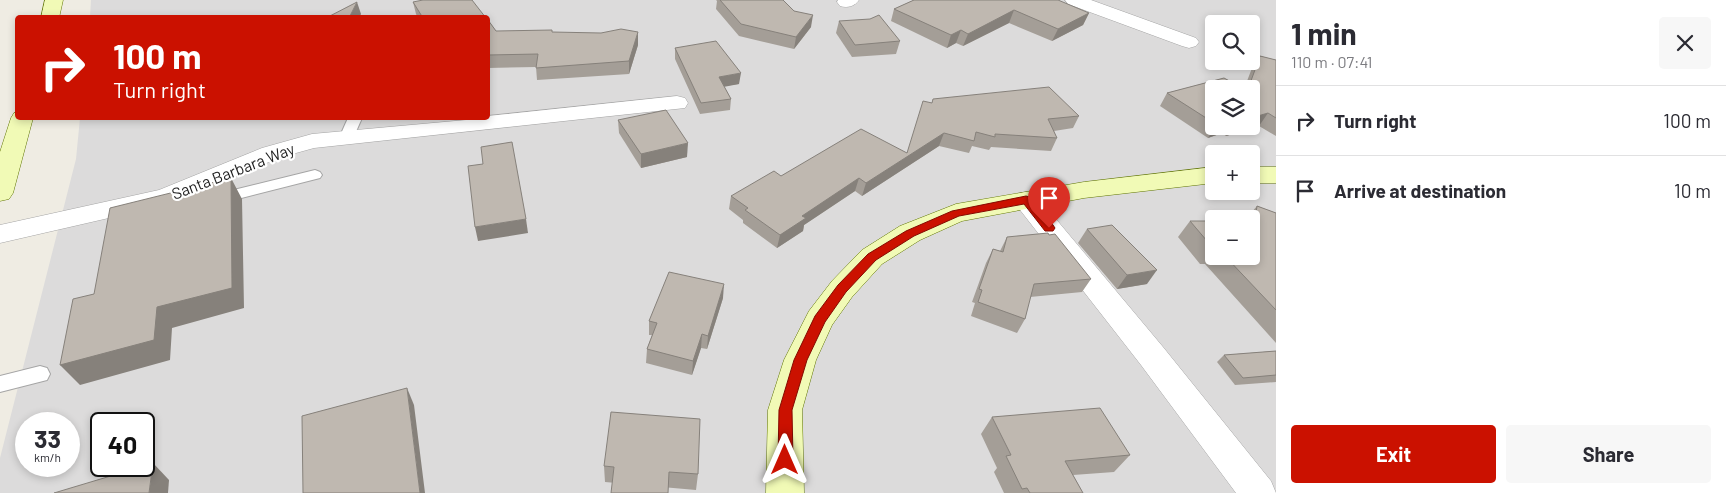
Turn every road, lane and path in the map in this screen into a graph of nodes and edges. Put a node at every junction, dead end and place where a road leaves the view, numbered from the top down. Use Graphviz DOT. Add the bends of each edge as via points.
graph roads {
  1 [pos="54,0"];
  2 [pos="1074,0"];
  3 [pos="51,15"];
  4 [pos="1189,42"];
  5 [pos="677,103"];
  6 [pos="490,117"];
  7 [pos="21,120"];
  8 [pos="446,120"];
  9 [pos="351,127"];
  10 [pos="316,175"];
  11 [pos="1260,175"];
  12 [pos="1205,176"];
  13 [pos="1276,176"];
  14 [pos="0,193"];
  15 [pos="1026,200"];
  16 [pos="204,202"];
  17 [pos="176,209"];
  18 [pos="118,218"];
  19 [pos="0,234"];
  20 [pos="40,374"];
  21 [pos="0,384"];
  22 [pos="785,493"];
  23 [pos="1258,493"];
  1 -- 3 [label="street"];
  2 -- 4 [label="street"];
  5 -- 6 [label="street, Santa Barbara Way"];
  7 -- 14 [label="street"];
  8 -- 9 [label="street, Santa Barbara Way"];
  9 -- 18 [label="street, Santa Barbara Way" via="270,153"];
  10 -- 16 [label="lane"];
  11 -- 13 [label="street"];
  12 -- 15 [label="street"];
  15 -- 22 [label="street" via="956,213 910,234 872,257 842,289 820,319 800,360 786,410"];
  15 -- 23 [label="street"];
  17 -- 18 [label="lane"];
  18 -- 19 [label="street, Santa Barbara Way"];
  20 -- 21 [label="lane"];
}
